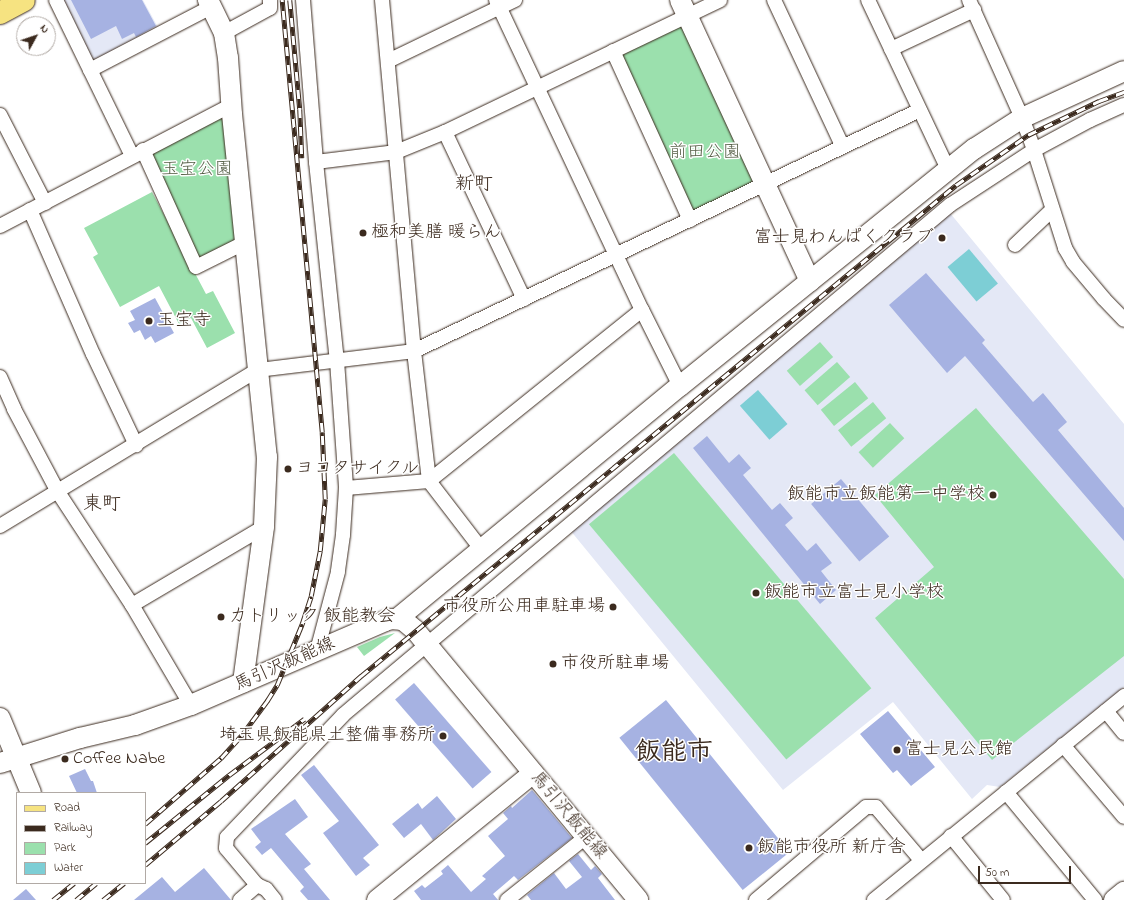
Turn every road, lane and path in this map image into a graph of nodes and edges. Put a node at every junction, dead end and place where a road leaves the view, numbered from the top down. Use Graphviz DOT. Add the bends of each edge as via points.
graph roads {
  1 [pos="24,0"];
  2 [pos="56,0"];
  3 [pos="270,0"];
  4 [pos="303,0"];
  5 [pos="382,0"];
  6 [pos="514,0"];
  7 [pos="720,0"];
  8 [pos="774,0"];
  9 [pos="868,0"];
  10 [pos="210,4"];
  11 [pos="498,4"];
  12 [pos="972,5"];
  13 [pos="684,8"];
  14 [pos="0,13"];
  15 [pos="224,33"];
  16 [pos="891,49"];
  17 [pos="613,51"];
  18 [pos="388,61"];
  19 [pos="90,70"];
  20 [pos="1124,70"];
  21 [pos="537,88"];
  22 [pos="231,105"];
  23 [pos="1124,105"];
  24 [pos="920,110"];
  25 [pos="0,115"];
  26 [pos="1022,118"];
  27 [pos="445,132"];
  28 [pos="843,147"];
  29 [pos="1034,150"];
  30 [pos="396,152"];
  31 [pos="138,153"];
  32 [pos="316,162"];
  33 [pos="948,169"];
  34 [pos="765,184"];
  35 [pos="44,203"];
  36 [pos="30,210"];
  37 [pos="1052,210"];
  38 [pos="690,220"];
  39 [pos="0,226"];
  40 [pos="246,242"];
  41 [pos="1015,245"];
  42 [pos="616,255"];
  43 [pos="810,281"];
  44 [pos="524,299"];
  45 [pos="642,310"];
  46 [pos="1124,320"];
  47 [pos="414,351"];
  48 [pos="337,361"];
  49 [pos="258,370"];
  50 [pos="0,377"];
  51 [pos="680,386"];
  52 [pos="136,445"];
  53 [pos="429,481"];
  54 [pos="346,488"];
  55 [pos="58,492"];
  56 [pos="0,526"];
  57 [pos="264,527"];
  58 [pos="482,550"];
  59 [pos="132,605"];
  60 [pos="397,619"];
  61 [pos="426,644"];
  62 [pos="317,651"];
  63 [pos="243,683"];
  64 [pos="1124,696"];
  65 [pos="191,706"];
  66 [pos="1106,711"];
  67 [pos="0,718"];
  68 [pos="1124,733"];
  69 [pos="1064,745"];
  70 [pos="8,760"];
  71 [pos="533,773"];
  72 [pos="30,792"];
  73 [pos="1006,792"];
  74 [pos="1124,817"];
  75 [pos="951,836"];
  76 [pos="586,837"];
  77 [pos="921,860"];
  78 [pos="257,885"];
  79 [pos="240,900"];
  80 [pos="276,900"];
  81 [pos="377,900"];
  82 [pos="507,900"];
  83 [pos="638,900"];
  84 [pos="756,900"];
  85 [pos="874,900"];
  86 [pos="1003,900"];
  87 [pos="1095,900"];
  1 -- 14 [label="main road"];
  2 -- 19 [label="street"];
  3 -- 15 [label="street" via="270,8"];
  4 -- 32 [label="street"];
  5 -- 18 [label="street"];
  6 -- 11 [label="street"];
  7 -- 13 [label="street"];
  8 -- 28 [label="street"];
  9 -- 16 [label="street"];
  10 -- 15 [label="street"];
  10 -- 19 [label="street"];
  11 -- 18 [label="street"];
  11 -- 21 [label="street"];
  12 -- 16 [label="street"];
  12 -- 26 [label="street"];
  13 -- 17 [label="street"];
  13 -- 34 [label="street"];
  15 -- 22 [label="street"];
  16 -- 24 [label="street"];
  17 -- 21 [label="street"];
  17 -- 38 [label="street"];
  18 -- 30 [label="street"];
  19 -- 31 [label="street"];
  20 -- 26 [label="street"];
  21 -- 27 [label="street"];
  21 -- 42 [label="street"];
  22 -- 31 [label="street"];
  22 -- 40 [label="street"];
  23 -- 29 [label="street"];
  24 -- 28 [label="street"];
  24 -- 33 [label="street"];
  25 -- 35 [label="street"];
  26 -- 29 [label="street"];
  26 -- 33 [label="street"];
  27 -- 30 [label="street"];
  27 -- 44 [label="street"];
  28 -- 34 [label="street"];
  29 -- 37 [label="street"];
  29 -- 61 [label="street" via="950,205 914,233"];
  30 -- 32 [label="street"];
  30 -- 47 [label="street"];
  31 -- 35 [label="street"];
  31 -- 40 [label="street" via="196,267"];
  32 -- 48 [label="street"];
  33 -- 43 [label="street"];
  34 -- 38 [label="street"];
  34 -- 43 [label="street"];
  35 -- 36 [label="street"];
  36 -- 39 [label="street"];
  36 -- 52 [label="street"];
  37 -- 41 [label="street"];
  37 -- 46 [label="street" via="1065,248 1073,262"];
  38 -- 42 [label="street"];
  40 -- 49 [label="street"];
  42 -- 44 [label="street"];
  42 -- 45 [label="street"];
  43 -- 51 [label="street"];
  44 -- 47 [label="street"];
  45 -- 51 [label="street"];
  45 -- 53 [label="street"];
  47 -- 48 [label="street"];
  47 -- 53 [label="street"];
  48 -- 49 [label="street"];
  48 -- 54 [label="street"];
  49 -- 52 [label="street"];
  49 -- 57 [label="street" via="267,456"];
  50 -- 55 [label="street" via="14,410"];
  51 -- 58 [label="street"];
  52 -- 55 [label="street"];
  53 -- 54 [label="street"];
  53 -- 58 [label="street"];
  54 -- 62 [label="street" via="338,572"];
  55 -- 56 [label="street"];
  55 -- 59 [label="street"];
  57 -- 59 [label="street"];
  57 -- 63 [label="street"];
  58 -- 60 [label="street"];
  59 -- 65 [label="street"];
  60 -- 61 [label="street, 馬引沢飯能線" via="408,623"];
  60 -- 62 [label="street, 馬引沢飯能線" via="385,621"];
  61 -- 71 [label="street, 馬引沢飯能線"];
  61 -- 78 [label="street" via="343,715 227,837 226,848"];
  62 -- 63 [label="street, 馬引沢飯能線"];
  63 -- 65 [label="street, 馬引沢飯能線"];
  64 -- 66 [label="street"];
  65 -- 70 [label="street, 馬引沢飯能線" via="135,725 80,738"];
  66 -- 68 [label="street"];
  66 -- 69 [label="street"];
  67 -- 70 [label="street"];
  69 -- 73 [label="street"];
  69 -- 74 [label="street"];
  70 -- 72 [label="street"];
  71 -- 76 [label="street, 馬引沢飯能線"];
  71 -- 81 [label="street"];
  73 -- 75 [label="street"];
  73 -- 87 [label="street"];
  75 -- 77 [label="street"];
  75 -- 86 [label="street"];
  76 -- 82 [label="street"];
  76 -- 83 [label="street, 馬引沢飯能線"];
  77 -- 84 [label="street" via="876,807 866,807"];
  77 -- 85 [label="street"];
  78 -- 79 [label="street"];
  78 -- 80 [label="street" via="266,889"];
}
